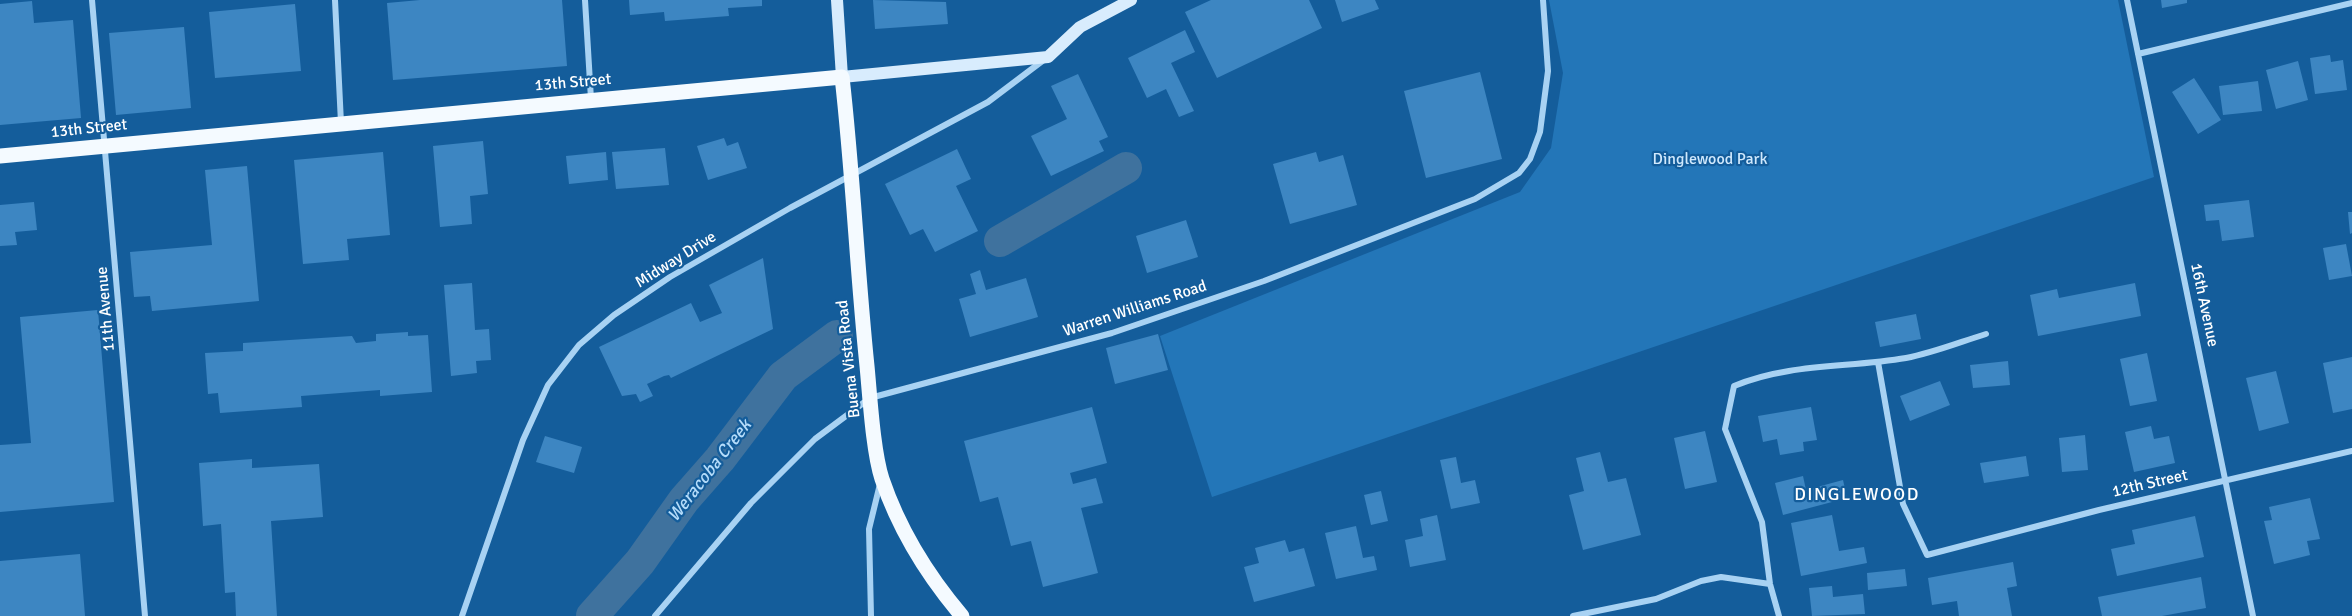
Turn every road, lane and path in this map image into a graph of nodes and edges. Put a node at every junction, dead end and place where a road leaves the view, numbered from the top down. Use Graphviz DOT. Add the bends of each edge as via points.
graph roads {
  1 [pos="92,0"];
  2 [pos="335,0"];
  3 [pos="585,0"];
  4 [pos="837,0"];
  5 [pos="1131,0"];
  6 [pos="1543,0"];
  7 [pos="2127,0"];
  8 [pos="2352,3"];
  9 [pos="2138,54"];
  10 [pos="1048,57"];
  11 [pos="842,76"];
  12 [pos="591,99"];
  13 [pos="341,124"];
  14 [pos="106,145"];
  15 [pos="0,156"];
  16 [pos="853,174"];
  17 [pos="1986,334"];
  18 [pos="1878,362"];
  19 [pos="870,398"];
  20 [pos="2352,451"];
  21 [pos="882,478"];
  22 [pos="2227,480"];
  23 [pos="1770,584"];
  24 [pos="145,616"];
  25 [pos="462,616"];
  26 [pos="655,616"];
  27 [pos="872,616"];
  28 [pos="962,616"];
  29 [pos="1573,616"];
  30 [pos="1779,616"];
  31 [pos="2253,616"];
  1 -- 14 [label="street, 11th Avenue"];
  2 -- 13 [label="street"];
  3 -- 12 [label="street"];
  4 -- 11 [label="main road"];
  5 -- 10 [label="main road" via="1080,27"];
  6 -- 19 [label="street, Warren Williams Road" via="1548,71 1540,132 1530,159 1519,173 1475,199 1264,281 1112,333"];
  7 -- 9 [label="street, 16th Avenue"];
  8 -- 9 [label="street"];
  9 -- 22 [label="street, 16th Avenue"];
  10 -- 11 [label="main road, 13th Street"];
  10 -- 16 [label="street, Midway Drive" via="988,102"];
  11 -- 12 [label="main road, 13th Street"];
  11 -- 16 [label="main road, Buena Vista Road"];
  12 -- 13 [label="main road, 13th Street"];
  13 -- 14 [label="main road, 13th Street"];
  14 -- 15 [label="main road, 13th Street"];
  14 -- 24 [label="street, 11th Avenue"];
  16 -- 19 [label="main road, Buena Vista Road"];
  16 -- 25 [label="street, Midway Drive" via="670,277 614,315 579,345 548,385 523,440"];
  17 -- 18 [label="street"];
  18 -- 22 [label="street, 12th Street" via="1903,504 1927,555"];
  18 -- 23 [label="street" via="1803,368 1758,376 1734,386 1725,429 1762,522"];
  19 -- 21 [label="main road, Buena Vista Road"];
  19 -- 26 [label="street, Warren Williams Road" via="815,440 751,503"];
  20 -- 22 [label="street, 12th Street"];
  21 -- 27 [label="street" via="869,529"];
  21 -- 28 [label="main road, Buena Vista Road" via="911,542 938,588"];
  22 -- 31 [label="street, 16th Avenue"];
  23 -- 29 [label="street" via="1721,577 1656,599"];
  23 -- 30 [label="street"];
}
